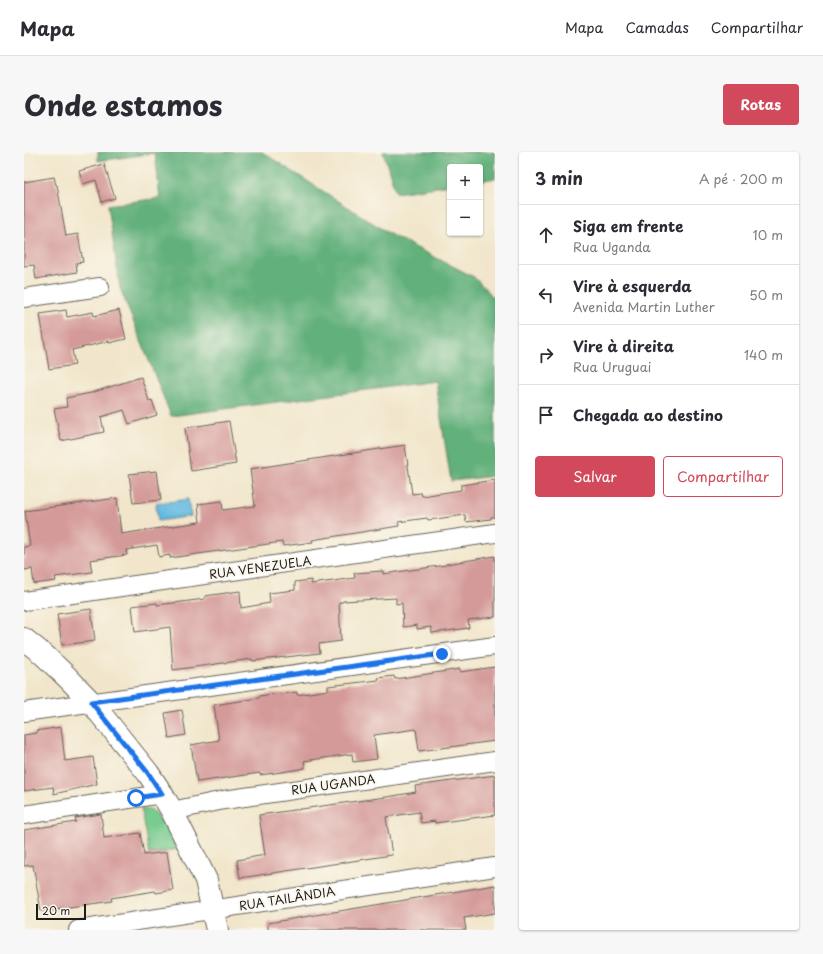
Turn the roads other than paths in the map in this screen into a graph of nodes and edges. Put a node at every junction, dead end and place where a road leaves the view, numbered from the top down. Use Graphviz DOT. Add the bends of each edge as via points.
graph roads {
  1 [pos="100,287"];
  2 [pos="24,298"];
  3 [pos="495,533"];
  4 [pos="24,601"];
  5 [pos="24,639"];
  6 [pos="495,646"];
  7 [pos="91,702"];
  8 [pos="24,712"];
  9 [pos="495,760"];
  10 [pos="167,803"];
  11 [pos="24,815"];
  12 [pos="495,867"];
  13 [pos="215,920"];
  14 [pos="78,930"];
  1 -- 2 [label="street"];
  3 -- 4 [label="street, RUA VENEZUELA"];
  5 -- 7 [label="main road" via="44,655"];
  6 -- 7 [label="street"];
  7 -- 8 [label="street"];
  7 -- 10 [label="main road" via="148,773"];
  9 -- 10 [label="street, RUA UGANDA" via="224,800"];
  10 -- 11 [label="street, RUA UGANDA"];
  10 -- 13 [label="main road" via="206,880"];
  12 -- 13 [label="street, RUA TAILÂNDIA"];
  13 -- 14 [label="street, RUA TAILÂNDIA"];
}
